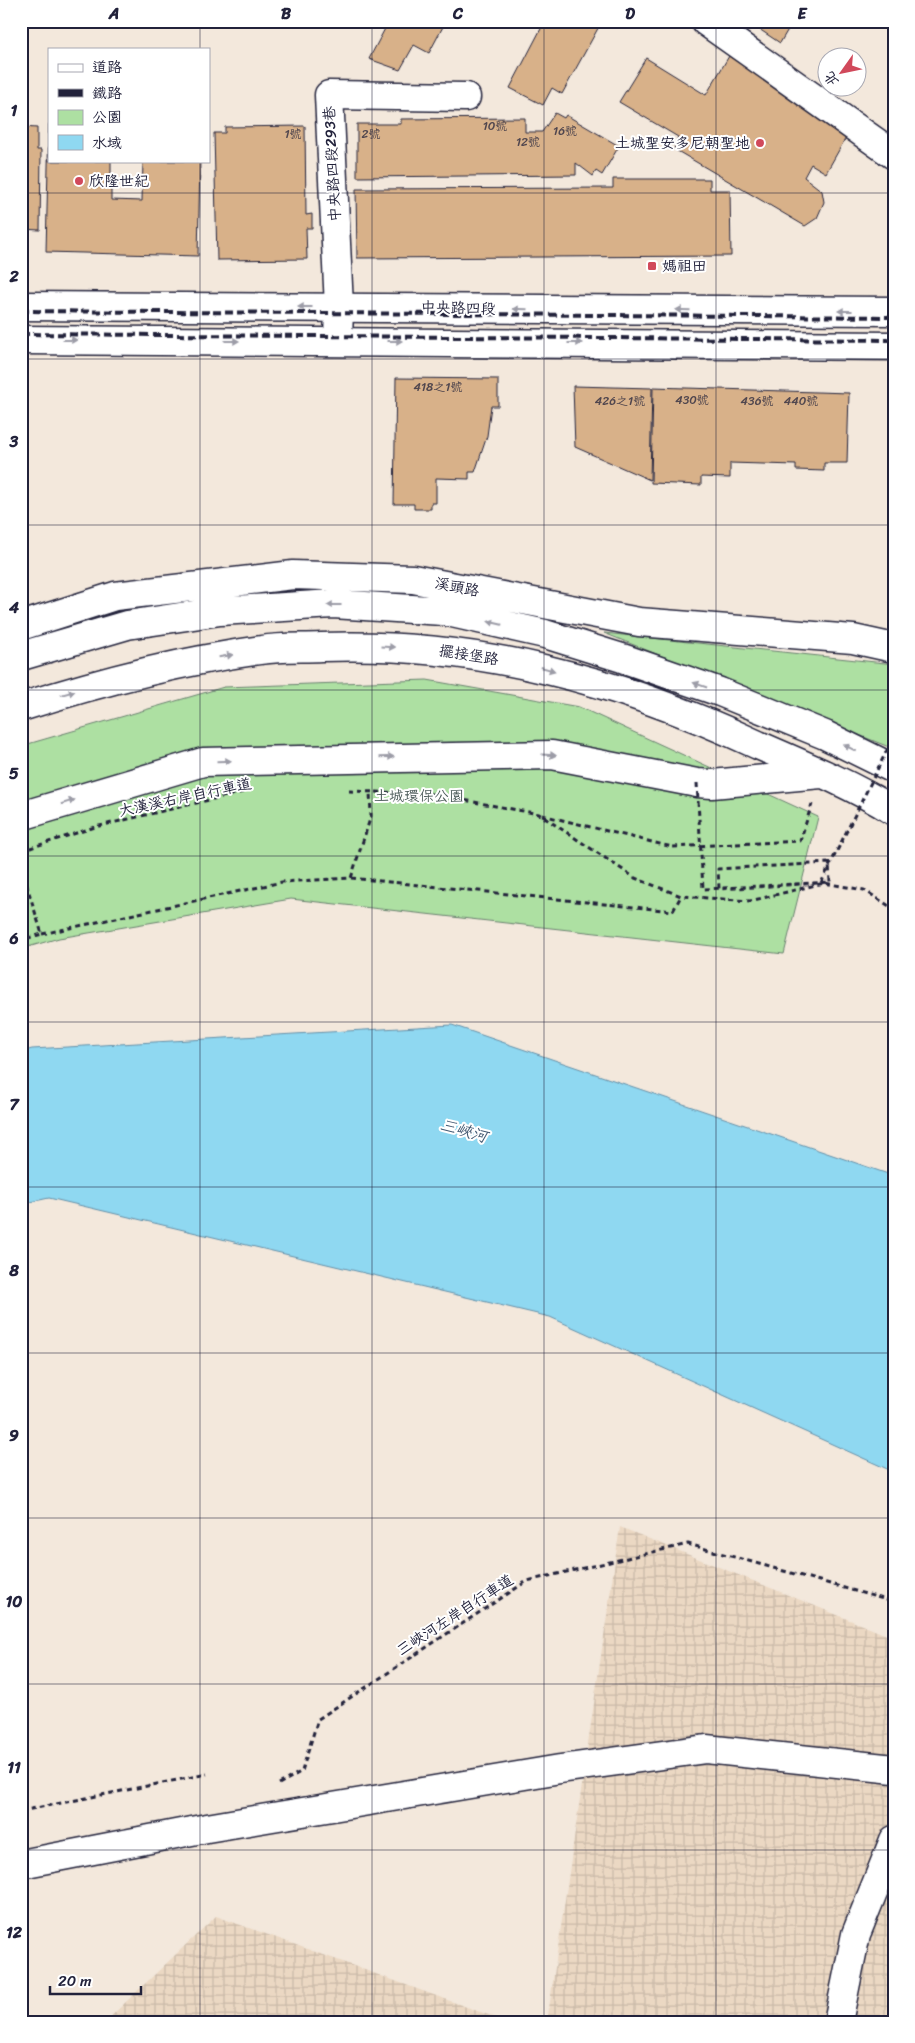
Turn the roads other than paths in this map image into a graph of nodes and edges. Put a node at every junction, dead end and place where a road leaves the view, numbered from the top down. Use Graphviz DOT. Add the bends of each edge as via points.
graph roads {
  1 [pos="705,21"];
  2 [pos="466,97"];
  3 [pos="894,155"];
  4 [pos="21,306"];
  5 [pos="339,307"];
  6 [pos="894,311"];
  7 [pos="21,340"];
  8 [pos="338,341"];
  9 [pos="894,346"];
  10 [pos="21,626"];
  11 [pos="894,648"];
  12 [pos="21,656"];
  13 [pos="21,707"];
  14 [pos="894,769"];
  15 [pos="822,774"];
  16 [pos="894,811"];
  17 [pos="21,816"];
  18 [pos="894,1769"];
  19 [pos="894,1840"];
  20 [pos="21,1864"];
  21 [pos="838,2022"];
  1 -- 3 [label="street"];
  2 -- 5 [label="street, 中央路四段293巷" via="329,95"];
  5 -- 4 [label="street, 中央路四段, one-way"];
  6 -- 5 [label="street, 中央路四段, one-way"];
  5 -- 8 [label="street, 中央路四段293巷"];
  7 -- 8 [label="street, one-way"];
  8 -- 9 [label="street, one-way"];
  10 -- 11 [label="street, 溪頭路" via="115,596 294,575 413,579 639,622 853,639"];
  14 -- 12 [label="street, one-way" via="825,735 720,692 546,634 443,611 333,604 220,611 128,625"];
  13 -- 15 [label="street, 擺接堡路, one-way" via="162,667 263,649 369,645 448,651 538,666 635,695 721,727"];
  15 -- 16 [label="street, 擺接堡路"];
  17 -- 15 [label="street, one-way" via="203,762 552,755 697,783"];
  18 -- 20 [label="street" via="706,1749 560,1769 207,1828"];
  19 -- 21 [label="street" via="856,1934"];
}
